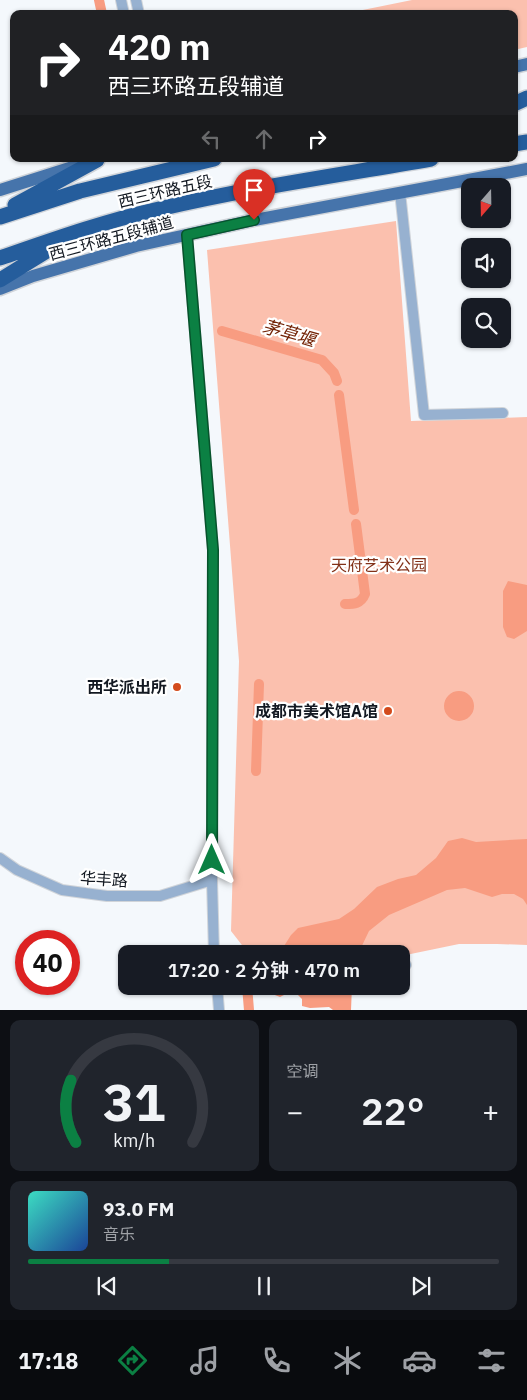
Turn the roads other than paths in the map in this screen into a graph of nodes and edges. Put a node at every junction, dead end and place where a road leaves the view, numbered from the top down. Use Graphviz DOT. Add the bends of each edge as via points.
graph roads {
  1 [pos="89,162"];
  2 [pos="94,162"];
  3 [pos="202,162"];
  4 [pos="413,162"];
  5 [pos="527,169"];
  6 [pos="0,190"];
  7 [pos="400,192"];
  8 [pos="0,215"];
  9 [pos="81,230"];
  10 [pos="187,235"];
  11 [pos="0,258"];
  12 [pos="0,280"];
  13 [pos="0,289"];
  14 [pos="503,413"];
  15 [pos="0,858"];
  16 [pos="212,880"];
  17 [pos="214,945"];
  18 [pos="218,995"];
  19 [pos="219,1010"];
  1 -- 6 [label="main road"];
  2 -- 8 [label="highway"];
  3 -- 8 [label="highway, 西三环路五段"];
  4 -- 9 [label="highway, 西三环路五段" via="224,195"];
  5 -- 7 [label="main road, 西三环路五段辅道"];
  7 -- 10 [label="main road, 西三环路五段辅道"];
  7 -- 14 [label="street" via="424,415"];
  9 -- 11 [label="highway, 西三环路五段"];
  9 -- 12 [label="highway"];
  10 -- 13 [label="main road, 西三环路五段辅道" via="136,246"];
  10 -- 16 [label="street" via="213,550"];
  15 -- 16 [label="street, 华丰路" via="17,870 62,890 108,896 160,896"];
  16 -- 17 [label="street"];
  18 -- 19 [label="street"];
}
